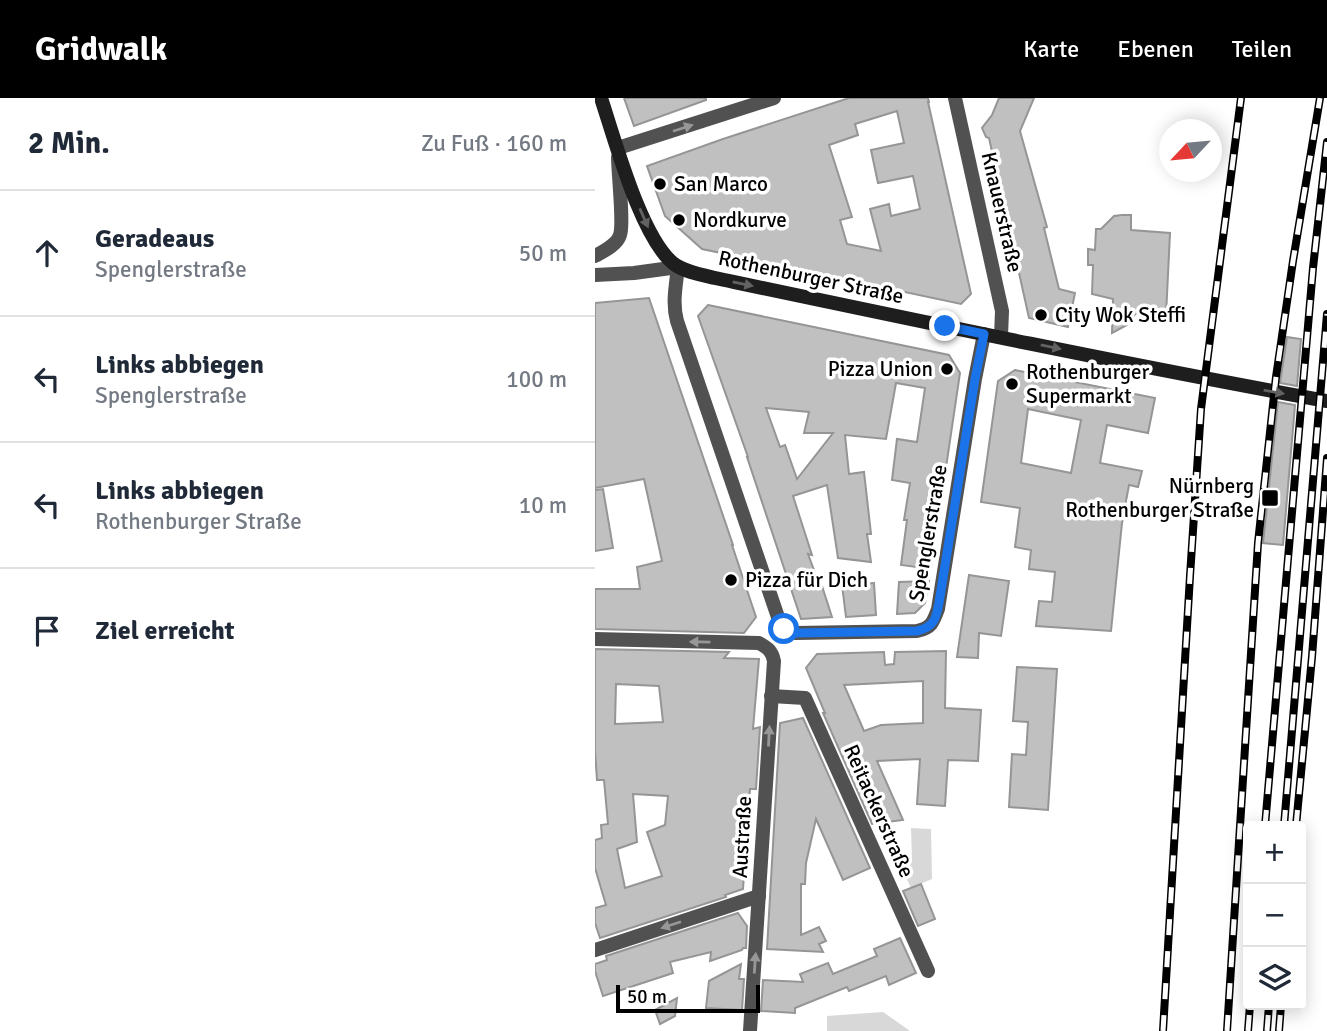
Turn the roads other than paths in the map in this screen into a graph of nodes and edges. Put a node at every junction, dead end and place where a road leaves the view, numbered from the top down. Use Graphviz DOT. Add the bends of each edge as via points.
graph roads {
  1 [pos="601,98"];
  2 [pos="774,98"];
  3 [pos="955,98"];
  4 [pos="618,148"];
  5 [pos="595,256"];
  6 [pos="678,267"];
  7 [pos="595,275"];
  8 [pos="984,334"];
  9 [pos="1001,337"];
  10 [pos="1327,401"];
  11 [pos="595,639"];
  12 [pos="771,696"];
  13 [pos="759,896"];
  14 [pos="595,950"];
  15 [pos="928,971"];
  16 [pos="750,1031"];
  1 -- 4 [label="main road"];
  4 -- 2 [label="street, one-way"];
  3 -- 9 [label="street, Knauerstraße" via="1002,311"];
  4 -- 5 [label="street" via="621,235"];
  4 -- 6 [label="main road, one-way" via="655,241"];
  6 -- 7 [label="street"];
  6 -- 8 [label="main road, Rothenburger Straße, one-way"];
  6 -- 8 [label="street, Spenglerstraße" via="677,321 780,623 796,633 917,631 932,625"];
  8 -- 9 [label="main road, Rothenburger Straße"];
  9 -- 10 [label="main road, Rothenburger Straße, one-way"];
  12 -- 11 [label="street, Austraße, one-way" via="774,661 768,647 759,643"];
  13 -- 12 [label="street, Austraße, one-way"];
  12 -- 15 [label="street, Reitackerstraße" via="805,698"];
  13 -- 14 [label="street, one-way"];
  16 -- 13 [label="street, Austraße, one-way"];
}
